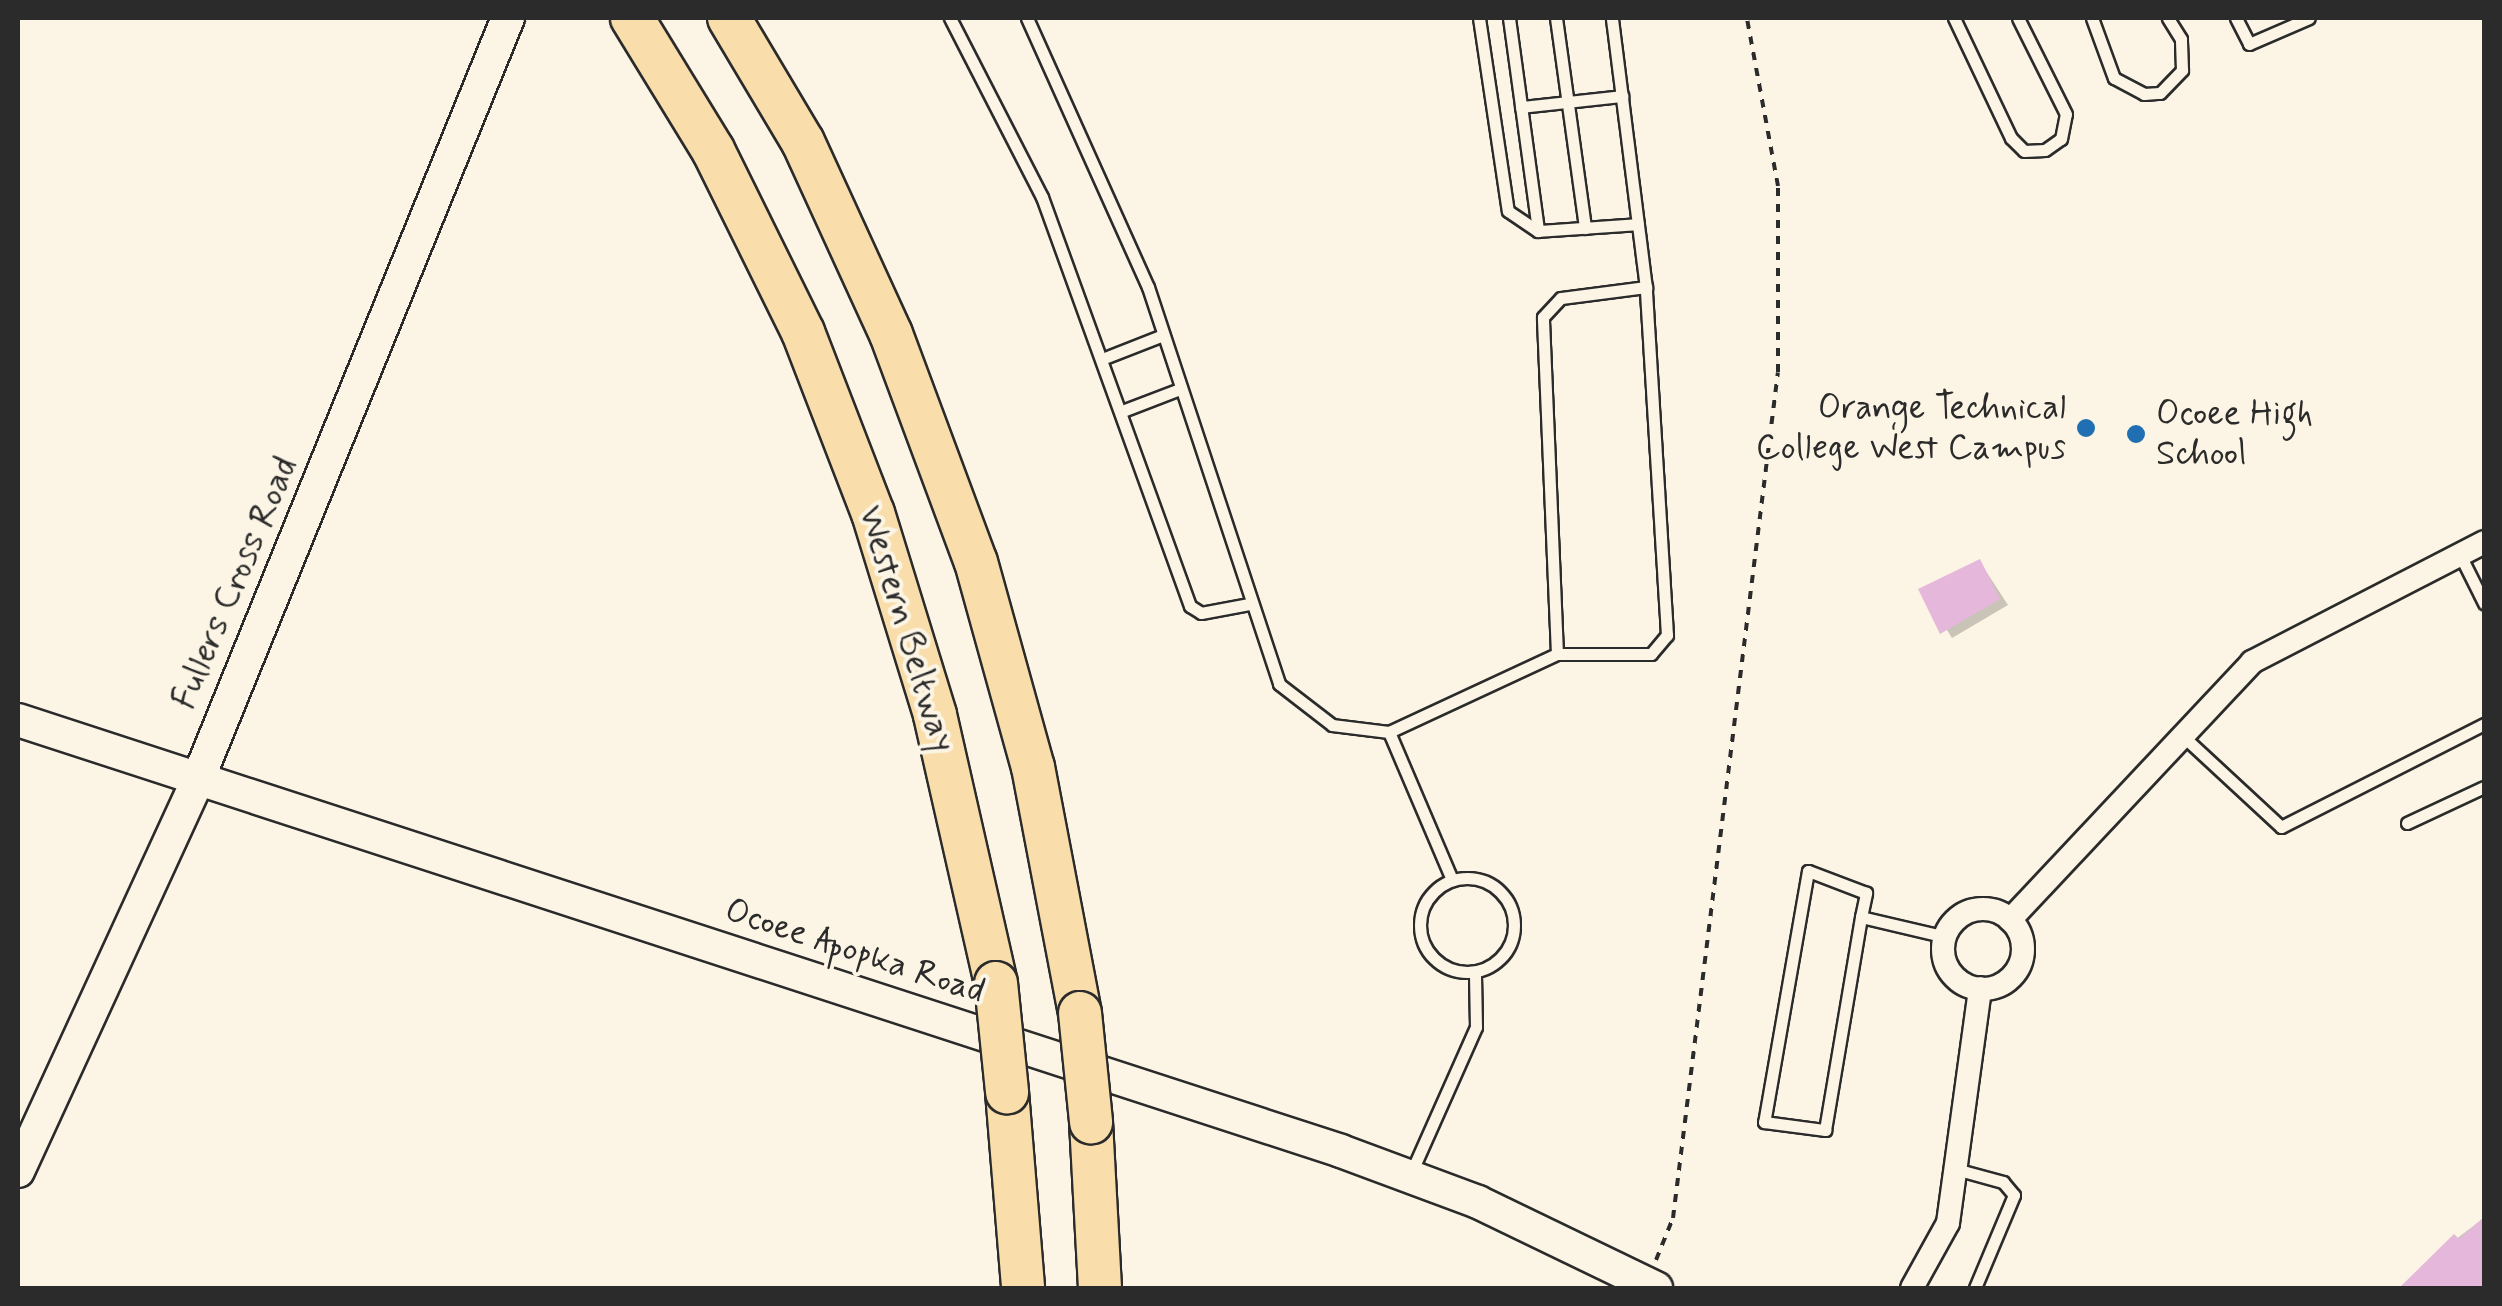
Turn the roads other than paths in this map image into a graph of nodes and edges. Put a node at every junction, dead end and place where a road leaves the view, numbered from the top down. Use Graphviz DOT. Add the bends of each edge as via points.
graph roads {
  1 [pos="508,18"];
  2 [pos="632,18"];
  3 [pos="729,18"];
  4 [pos="950,18"];
  5 [pos="1027,18"];
  6 [pos="1479,18"];
  7 [pos="1510,18"];
  8 [pos="1556,18"];
  9 [pos="1612,18"];
  10 [pos="1954,18"];
  11 [pos="2018,18"];
  12 [pos="2092,18"];
  13 [pos="2168,18"];
  14 [pos="2236,18"];
  15 [pos="2309,18"];
  16 [pos="1622,96"];
  17 [pos="1568,102"];
  18 [pos="1522,107"];
  19 [pos="1638,224"];
  20 [pos="1585,228"];
  21 [pos="1538,230"];
  22 [pos="1646,287"];
  23 [pos="1163,335"];
  24 [pos="1106,357"];
  25 [pos="1180,389"];
  26 [pos="1125,410"];
  27 [pos="2484,542"];
  28 [pos="2460,555"];
  29 [pos="2484,603"];
  30 [pos="1250,604"];
  31 [pos="1557,654"];
  32 [pos="18,720"];
  33 [pos="2484,724"];
  34 [pos="1390,732"];
  35 [pos="2185,738"];
  36 [pos="198,779"];
  37 [pos="2484,787"];
  38 [pos="2408,823"];
  39 [pos="1452,880"];
  40 [pos="1861,917"];
  41 [pos="2010,920"];
  42 [pos="1946,937"];
  43 [pos="1475,973"];
  44 [pos="1980,988"];
  45 [pos="1960,1170"];
  46 [pos="18,1171"];
  47 [pos="1410,1177"];
  48 [pos="1650,1285"];
  49 [pos="1023,1288"];
  50 [pos="1100,1288"];
  51 [pos="1912,1288"];
  52 [pos="1976,1288"];
  1 -- 36 [label="main road, Fullers Cross Road"];
  2 -- 49 [label="highway, Western Beltway, bridge" via="713,150 803,332 873,513 935,715 996,983"];
  3 -- 50 [label="highway, bridge" via="803,142 891,334 976,562 1033,767 1080,1013"];
  4 -- 24 [label="lane" via="1042,197"];
  5 -- 23 [label="lane"];
  6 -- 21 [label="lane" via="1508,210"];
  7 -- 18 [label="lane"];
  8 -- 17 [label="lane"];
  9 -- 16 [label="lane"];
  10 -- 11 [label="lane" via="2010,138 2024,151 2045,150 2061,139 2066,114"];
  12 -- 13 [label="lane" via="2114,78 2144,94 2160,92 2182,70 2182,39"];
  14 -- 15 [label="lane" via="2249,44"];
  16 -- 17 [label="lane"];
  16 -- 19 [label="lane"];
  17 -- 18 [label="lane"];
  17 -- 20 [label="lane"];
  18 -- 21 [label="lane"];
  19 -- 20 [label="lane"];
  19 -- 22 [label="lane"];
  20 -- 21 [label="lane"];
  22 -- 31 [label="lane" via="1562,298 1543,316"];
  22 -- 31 [label="lane" via="1673,613 1651,654"];
  23 -- 24 [label="lane"];
  23 -- 25 [label="lane"];
  24 -- 26 [label="lane"];
  25 -- 26 [label="lane"];
  25 -- 30 [label="lane"];
  26 -- 30 [label="lane" via="1190,606 1200,613"];
  27 -- 28 [label="street"];
  28 -- 29 [label="lane"];
  28 -- 35 [label="street" via="2252,662"];
  30 -- 34 [label="lane" via="1279,684 1304,709 1357,732"];
  31 -- 34 [label="lane"];
  32 -- 36 [label="main road, Ocoee Apopka Road"];
  33 -- 35 [label="lane" via="2281,827"];
  34 -- 39 [label="lane"];
  35 -- 41 [label="street"];
  36 -- 46 [label="main road, Fullers Cross Road"];
  36 -- 47 [label="main road, Ocoee Apopka Road"];
  37 -- 38 [label="lane"];
  39 -- 43 [label="lane" via="1422,908 1421,939 1440,964"];
  39 -- 43 [label="lane" via="1485,881 1513,914 1510,945"];
  40 -- 40 [label="lane" via="1825,1130 1764,1122 1808,871 1866,893"];
  40 -- 42 [label="lane"];
  41 -- 42 [label="street" via="1966,912"];
  41 -- 44 [label="street" via="2022,938 2020,964 2004,983"];
  42 -- 44 [label="street" via="1949,970"];
  43 -- 47 [label="lane" via="1476,1027"];
  44 -- 45 [label="street"];
  45 -- 51 [label="street" via="1948,1222"];
  45 -- 52 [label="lane" via="2003,1182 2014,1195"];
  47 -- 48 [label="main road, Ocoee Apopka Road"];
}
